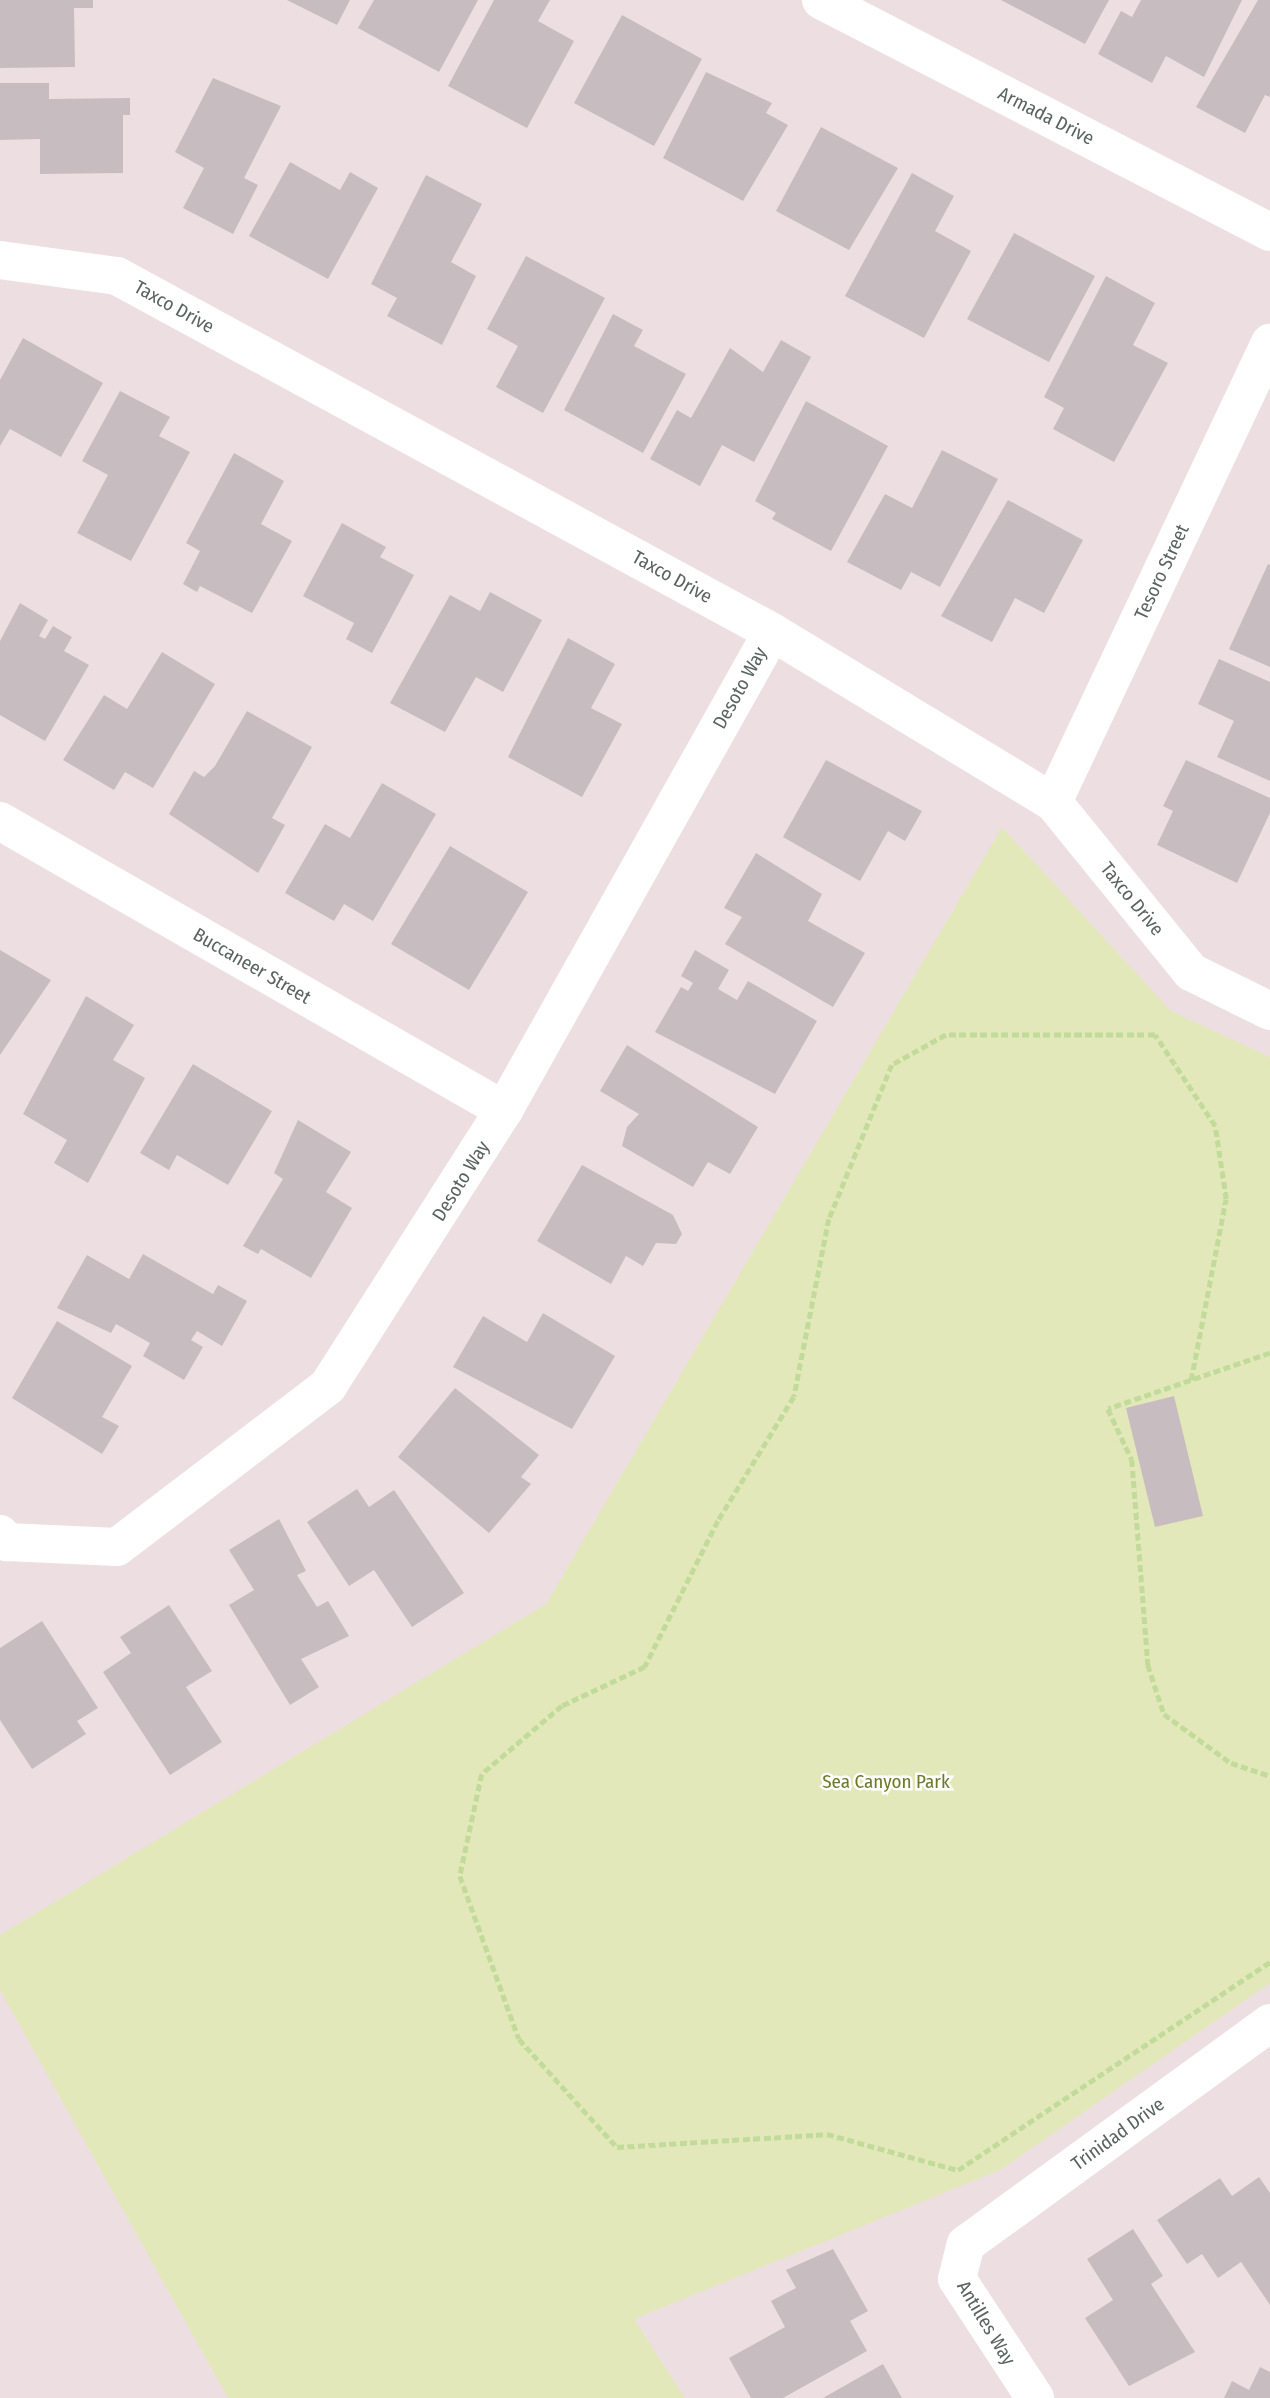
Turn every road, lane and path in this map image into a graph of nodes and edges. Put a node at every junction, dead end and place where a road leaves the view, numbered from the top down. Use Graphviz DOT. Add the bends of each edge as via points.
graph roads {
  1 [pos="821,0"];
  2 [pos="1270,232"];
  3 [pos="0,260"];
  4 [pos="1270,343"];
  5 [pos="772,632"];
  6 [pos="1054,802"];
  7 [pos="0,821"];
  8 [pos="1270,1011"];
  9 [pos="504,1111"];
  10 [pos="1270,1353"];
  11 [pos="1191,1380"];
  12 [pos="0,1534"];
  13 [pos="1270,1776"];
  14 [pos="1270,1962"];
  15 [pos="1270,2023"];
  16 [pos="965,2244"];
  17 [pos="1035,2398"];
  1 -- 2 [label="street, Armada Drive"];
  3 -- 5 [label="street, Taxco Drive" via="117,276"];
  4 -- 6 [label="street, Tesoro Street"];
  5 -- 6 [label="street, Taxco Drive"];
  5 -- 9 [label="street, Desoto Way"];
  6 -- 8 [label="street, Taxco Drive" via="1191,972"];
  7 -- 9 [label="street, Buccaneer Street"];
  9 -- 12 [label="street, Desoto Way" via="328,1386 117,1547 7,1542"];
  10 -- 11 [label="path"];
  11 -- 13 [label="path" via="1108,1409 1132,1460 1148,1665 1164,1714 1231,1763"];
  11 -- 14 [label="path" via="1226,1199 1214,1126 1156,1035 946,1035 892,1065 830,1219 793,1397 718,1521 645,1667 562,1706 482,1774 460,1876 519,2039 617,2147 827,2134 958,2171"];
  15 -- 16 [label="street, Trinidad Drive"];
  16 -- 17 [label="street, Antilles Way" via="957,2279"];
}
